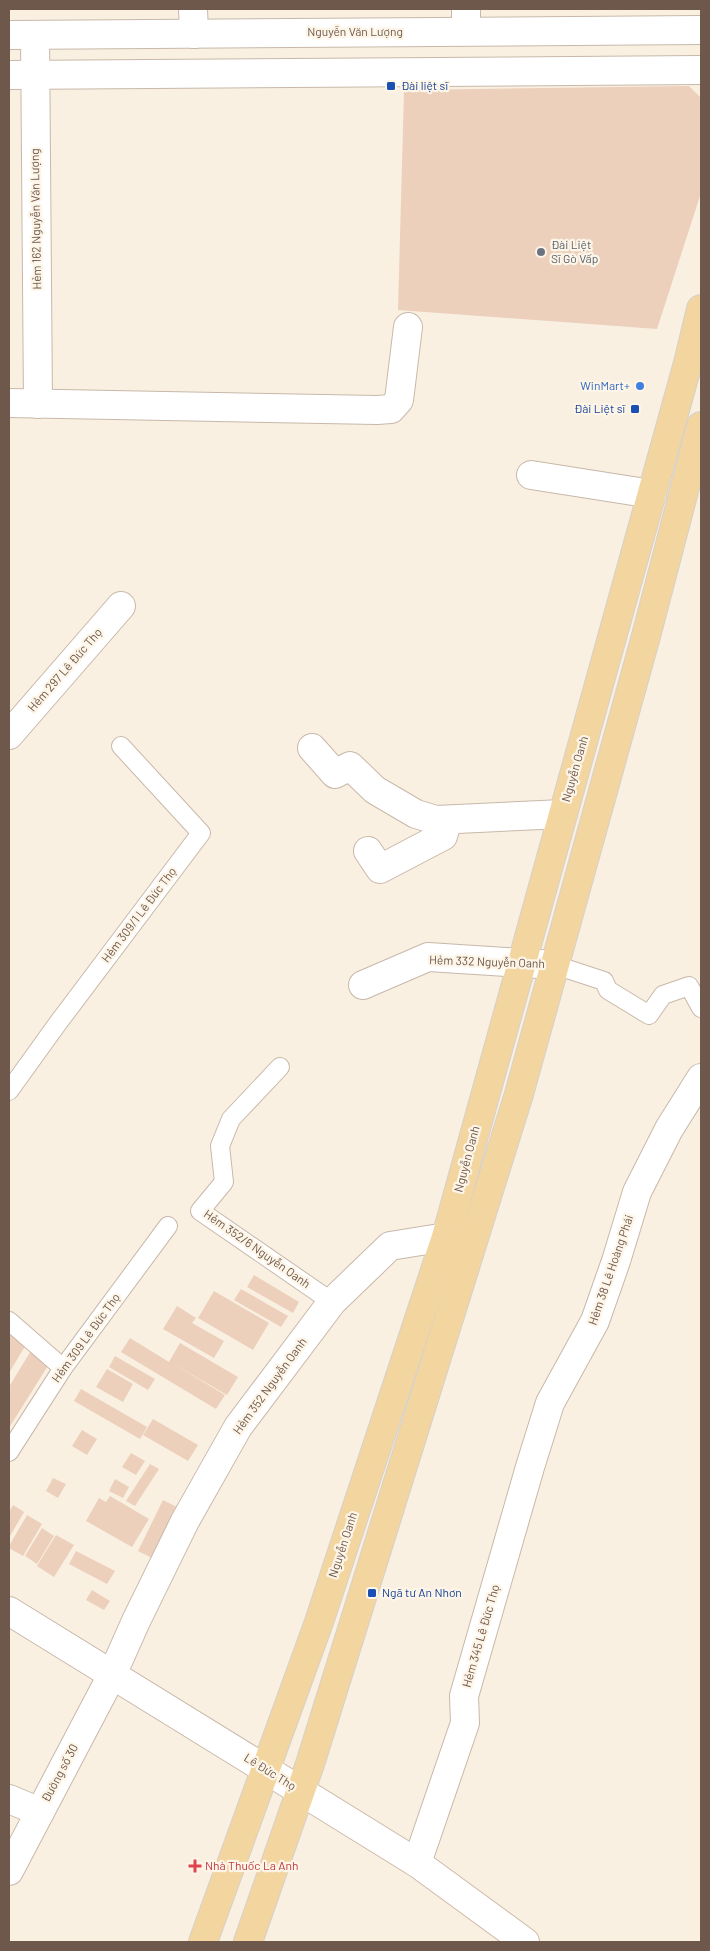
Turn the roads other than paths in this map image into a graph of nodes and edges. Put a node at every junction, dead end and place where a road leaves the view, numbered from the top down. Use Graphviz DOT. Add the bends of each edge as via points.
graph roads {
  1 [pos="466,20"];
  2 [pos="194,21"];
  3 [pos="701,30"];
  4 [pos="22,35"];
  5 [pos="701,70"];
  6 [pos="22,75"];
  7 [pos="701,308"];
  8 [pos="408,327"];
  9 [pos="9,403"];
  10 [pos="38,404"];
  11 [pos="701,426"];
  12 [pos="531,476"];
  13 [pos="652,494"];
  14 [pos="121,606"];
  15 [pos="9,735"];
  16 [pos="121,746"];
  17 [pos="312,748"];
  18 [pos="563,814"];
  19 [pos="448,820"];
  20 [pos="368,851"];
  21 [pos="520,964"];
  22 [pos="555,965"];
  23 [pos="364,985"];
  24 [pos="701,1008"];
  25 [pos="280,1067"];
  26 [pos="701,1078"];
  27 [pos="9,1091"];
  28 [pos="168,1226"];
  29 [pos="446,1237"];
  30 [pos="332,1302"];
  31 [pos="9,1321"];
  32 [pos="63,1368"];
  33 [pos="9,1452"];
  34 [pos="530,1467"];
  35 [pos="9,1611"];
  36 [pos="112,1675"];
  37 [pos="265,1769"];
  38 [pos="300,1790"];
  39 [pos="9,1799"];
  40 [pos="40,1812"];
  41 [pos="417,1863"];
  42 [pos="9,1872"];
  43 [pos="203,1942"];
  44 [pos="248,1942"];
  45 [pos="524,1942"];
  1 -- 2 [label="street, Nguyễn Văn Lượng"];
  1 -- 3 [label="street, Nguyễn Văn Lượng"];
  2 -- 4 [label="street, Nguyễn Văn Lượng"];
  4 -- 6 [label="street, Hẻm 162 Nguyễn Văn Lượng"];
  5 -- 6 [label="street"];
  6 -- 10 [label="street, Hẻm 162 Nguyễn Văn Lượng"];
  7 -- 13 [label="main road, Nguyễn Oanh"];
  8 -- 10 [label="street" via="399,400 391,409"];
  9 -- 10 [label="street"];
  11 -- 22 [label="main road"];
  12 -- 13 [label="street"];
  13 -- 18 [label="main road, Nguyễn Oanh"];
  14 -- 15 [label="street, Hẻm 297 Lê Đức Thọ"];
  16 -- 27 [label="lane, Hẻm 309/1 Lê Đức Thọ" via="200,833"];
  17 -- 19 [label="street" via="335,774 350,766 375,790 416,814"];
  18 -- 19 [label="street"];
  18 -- 21 [label="main road, Nguyễn Oanh"];
  19 -- 20 [label="street" via="442,837 380,869"];
  21 -- 22 [label="street, Hẻm 332 Nguyễn Oanh"];
  21 -- 23 [label="street, Hẻm 332 Nguyễn Oanh" via="428,957"];
  21 -- 29 [label="main road, Nguyễn Oanh"];
  22 -- 24 [label="lane" via="604,981 608,990 649,1014 663,995 689,986"];
  22 -- 38 [label="main road" via="516,1103"];
  25 -- 30 [label="lane, Hẻm 352/6 Nguyễn Oanh" via="231,1119 220,1146 224,1182 200,1210"];
  26 -- 34 [label="street, Hẻm 38 Lê Hoàng Phái" via="637,1192 595,1321 550,1403"];
  28 -- 32 [label="lane, Hẻm 309 Lê Đức Thọ"];
  29 -- 30 [label="street, Hẻm 352 Nguyễn Oanh" via="390,1246"];
  29 -- 37 [label="main road, Nguyễn Oanh" via="319,1622"];
  30 -- 36 [label="street, Hẻm 352 Nguyễn Oanh" via="238,1427 185,1521"];
  31 -- 32 [label="lane"];
  32 -- 33 [label="lane, Hẻm 309 Lê Đức Thọ"];
  34 -- 41 [label="street, Hẻm 345 Lê Đức Thọ" via="464,1696 465,1722"];
  35 -- 36 [label="street, Lê Đức Thọ"];
  36 -- 37 [label="street, Lê Đức Thọ"];
  36 -- 40 [label="street, Đường số 30"];
  37 -- 38 [label="street, Lê Đức Thọ"];
  37 -- 43 [label="main road, Nguyễn Oanh"];
  38 -- 41 [label="street, Lê Đức Thọ"];
  38 -- 44 [label="main road"];
  39 -- 40 [label="street"];
  40 -- 42 [label="street, Đường số 30"];
  41 -- 45 [label="street, Lê Đức Thọ"];
}
